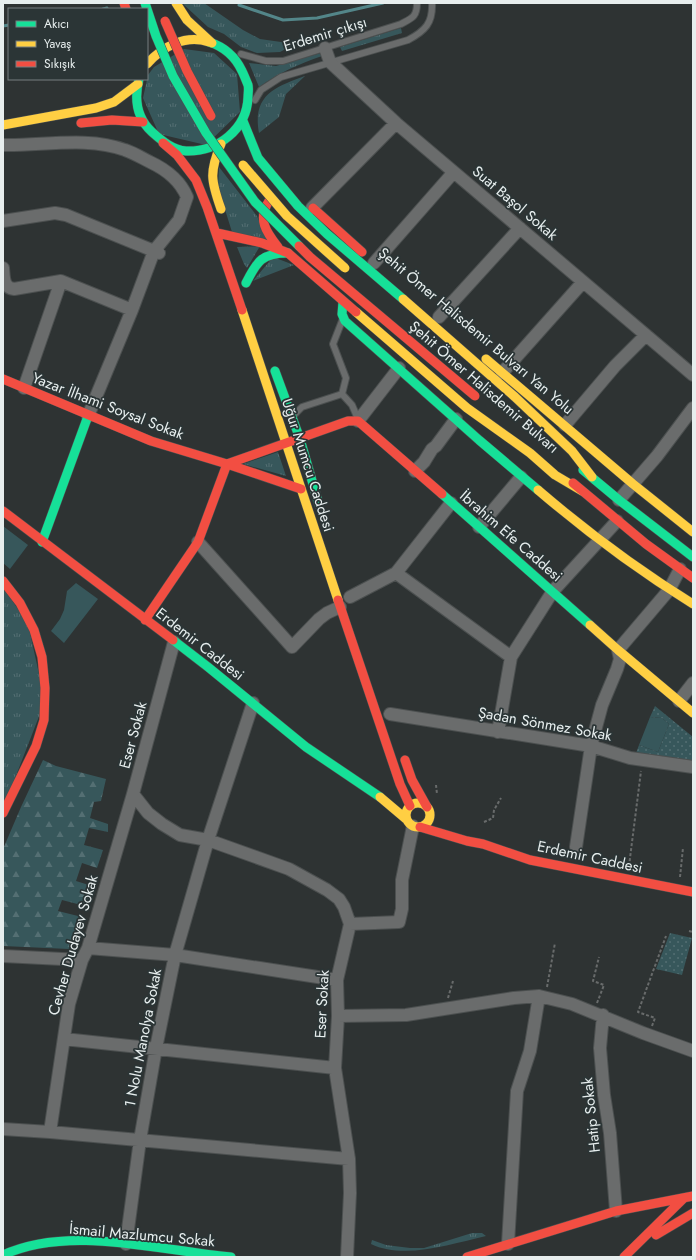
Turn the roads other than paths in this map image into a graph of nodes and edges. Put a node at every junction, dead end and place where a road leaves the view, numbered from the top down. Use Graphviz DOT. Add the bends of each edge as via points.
graph roads {
  1 [pos="176,3"];
  2 [pos="417,3"];
  3 [pos="432,3"];
  4 [pos="161,10"];
  5 [pos="148,12"];
  6 [pos="212,43"];
  7 [pos="325,48"];
  8 [pos="227,50"];
  9 [pos="148,62"];
  10 [pos="330,62"];
  11 [pos="138,81"];
  12 [pos="244,118"];
  13 [pos="143,122"];
  14 [pos="396,123"];
  15 [pos="3,125"];
  16 [pos="74,125"];
  17 [pos="251,141"];
  18 [pos="162,142"];
  19 [pos="3,145"];
  20 [pos="225,145"];
  21 [pos="237,157"];
  22 [pos="453,173"];
  23 [pos="298,206"];
  24 [pos="312,208"];
  25 [pos="3,221"];
  26 [pos="520,228"];
  27 [pos="217,233"];
  28 [pos="232,241"];
  29 [pos="278,247"];
  30 [pos="156,252"];
  31 [pos="288,253"];
  32 [pos="374,263"];
  33 [pos="3,268"];
  34 [pos="242,270"];
  35 [pos="354,276"];
  36 [pos="61,281"];
  37 [pos="583,282"];
  38 [pos="343,302"];
  39 [pos="422,304"];
  40 [pos="132,310"];
  41 [pos="343,318"];
  42 [pos="439,318"];
  43 [pos="646,335"];
  44 [pos="479,353"];
  45 [pos="273,364"];
  46 [pos="399,368"];
  47 [pos="502,373"];
  48 [pos="693,375"];
  49 [pos="3,379"];
  50 [pos="24,388"];
  51 [pos="342,394"];
  52 [pos="478,398"];
  53 [pos="693,408"];
  54 [pos="88,416"];
  55 [pos="292,418"];
  56 [pos="456,419"];
  57 [pos="358,421"];
  58 [pos="565,425"];
  59 [pos="517,433"];
  60 [pos="300,439"];
  61 [pos="285,444"];
  62 [pos="552,444"];
  63 [pos="227,464"];
  64 [pos="415,471"];
  65 [pos="521,477"];
  66 [pos="592,477"];
  67 [pos="633,484"];
  68 [pos="301,489"];
  69 [pos="582,491"];
  70 [pos="619,500"];
  71 [pos="451,503"];
  72 [pos="3,511"];
  73 [pos="323,515"];
  74 [pos="618,521"];
  75 [pos="479,527"];
  76 [pos="693,532"];
  77 [pos="599,540"];
  78 [pos="42,542"];
  79 [pos="198,542"];
  80 [pos="693,556"];
  81 [pos="680,569"];
  82 [pos="396,573"];
  83 [pos="693,578"];
  84 [pos="3,581"];
  85 [pos="669,590"];
  86 [pos="553,591"];
  87 [pos="350,597"];
  88 [pos="693,604"];
  89 [pos="340,607"];
  90 [pos="146,620"];
  91 [pos="174,642"];
  92 [pos="618,650"];
  93 [pos="510,657"];
  94 [pos="693,683"];
  95 [pos="679,701"];
  96 [pos="253,703"];
  97 [pos="693,713"];
  98 [pos="390,714"];
  99 [pos="498,732"];
  100 [pos="591,746"];
  101 [pos="402,751"];
  102 [pos="693,767"];
  103 [pos="133,794"];
  104 [pos="380,797"];
  105 [pos="409,808"];
  106 [pos="428,809"];
  107 [pos="3,813"];
  108 [pos="440,818"];
  109 [pos="413,824"];
  110 [pos="458,828"];
  111 [pos="208,840"];
  112 [pos="483,844"];
  113 [pos="576,847"];
  114 [pos="693,892"];
  115 [pos="350,924"];
  116 [pos="88,948"];
  117 [pos="175,955"];
  118 [pos="3,956"];
  119 [pos="82,960"];
  120 [pos="336,980"];
  121 [pos="543,993"];
  122 [pos="603,1015"];
  123 [pos="338,1016"];
  124 [pos="64,1039"];
  125 [pos="156,1048"];
  126 [pos="693,1051"];
  127 [pos="335,1068"];
  128 [pos="3,1129"];
  129 [pos="50,1132"];
  130 [pos="140,1140"];
  131 [pos="349,1159"];
  132 [pos="688,1198"];
  133 [pos="616,1211"];
  134 [pos="693,1213"];
  135 [pos="126,1244"];
  136 [pos="508,1244"];
  137 [pos="636,1246"];
  138 [pos="3,1255"];
  139 [pos="232,1257"];
  140 [pos="347,1257"];
  141 [pos="467,1257"];
  142 [pos="624,1257"];
  1 -- 6 [label="main road" via="179,11"];
  2 -- 7 [label="lane, Erdemir çıkışı" via="413,18 401,24"];
  3 -- 10 [label="lane" via="433,13 428,25 419,34 408,40"];
  4 -- 20 [label="main road, bridge" via="187,71"];
  5 -- 52 [label="main road, Şehit Ömer Halisdemir Bulvarı, bridge" via="173,76 206,133 256,202 310,256"];
  6 -- 8 [label="main road"];
  6 -- 9 [label="main road" via="196,39 180,41 164,47"];
  7 -- 8 [label="lane, Erdemir çıkışı" via="283,61 266,61"];
  7 -- 10 [label="street, Suat Başol Sokak"];
  8 -- 12 [label="main road" via="244,72 248,86 249,100"];
  10 -- 12 [label="lane" via="281,77 261,90"];
  10 -- 14 [label="street, Suat Başol Sokak"];
  11 -- 13 [label="main road" via="136,96"];
  11 -- 15 [label="main road" via="114,102 96,108"];
  12 -- 17 [label="main road, Şehit Ömer Halisdemir Bulvarı"];
  12 -- 20 [label="main road"];
  13 -- 16 [label="main road" via="121,119"];
  13 -- 18 [label="main road, Uğur Mumcu Caddesi" via="151,134"];
  14 -- 22 [label="street, Suat Başol Sokak"];
  14 -- 24 [label="street"];
  17 -- 23 [label="main road, Şehit Ömer Halisdemir Bulvarı" via="258,158"];
  17 -- 24 [label="main road, Şehit Ömer Halisdemir Bulvarı Yan Yolu" via="262,148 284,179"];
  18 -- 20 [label="main road" via="176,149 191,152"];
  18 -- 27 [label="main road, Uğur Mumcu Caddesi" via="182,161 196,180"];
  19 -- 30 [label="street" via="69,143 109,146 125,150 170,174 187,196 179,220"];
  20 -- 28 [label="main road" via="214,159 211,172 212,183"];
  21 -- 35 [label="main road, bridge" via="287,216"];
  22 -- 26 [label="street, Suat Başol Sokak"];
  22 -- 32 [label="street"];
  23 -- 29 [label="main road, Şehit Ömer Halisdemir Bulvarı" via="282,198 270,200 266,204 262,214 263,223"];
  23 -- 66 [label="main road, Şehit Ömer Halisdemir Bulvarı" via="515,397 572,451"];
  24 -- 32 [label="main road, Şehit Ömer Halisdemir Bulvarı Yan Yolu"];
  25 -- 30 [label="street" via="55,213 66,215"];
  26 -- 37 [label="street, Suat Başol Sokak"];
  26 -- 42 [label="street"];
  27 -- 28 [label="main road"];
  27 -- 61 [label="main road, Uğur Mumcu Caddesi"];
  28 -- 29 [label="main road"];
  29 -- 31 [label="main road"];
  30 -- 40 [label="street"];
  31 -- 34 [label="main road" via="274,253 263,257 256,263 248,287"];
  31 -- 38 [label="main road"];
  32 -- 39 [label="main road, Şehit Ömer Halisdemir Bulvarı Yan Yolu"];
  33 -- 36 [label="street" via="6,284 14,290"];
  36 -- 40 [label="street"];
  36 -- 50 [label="street"];
  37 -- 43 [label="street, Suat Başol Sokak"];
  37 -- 47 [label="street"];
  38 -- 41 [label="main road"];
  38 -- 69 [label="main road" via="467,408 530,453 555,475"];
  40 -- 54 [label="street"];
  41 -- 46 [label="main road"];
  41 -- 51 [label="lane" via="333,344 346,378"];
  43 -- 48 [label="street, Suat Başol Sokak"];
  43 -- 58 [label="street" via="615,366"];
  44 -- 47 [label="main road, Şehit Ömer Halisdemir Bulvarı Yan Yolu"];
  45 -- 55 [label="main road, Uğur Mumcu Caddesi"];
  46 -- 56 [label="main road"];
  46 -- 57 [label="street"];
  47 -- 58 [label="main road, Şehit Ömer Halisdemir Bulvarı Yan Yolu"];
  49 -- 50 [label="main road, Yazar İlhami Soysal Sokak"];
  50 -- 54 [label="main road, Yazar İlhami Soysal Sokak"];
  51 -- 55 [label="lane" via="302,407"];
  51 -- 57 [label="lane" via="352,405"];
  53 -- 67 [label="street"];
  54 -- 63 [label="main road, Yazar İlhami Soysal Sokak" via="151,441"];
  54 -- 78 [label="main road"];
  55 -- 60 [label="main road, Uğur Mumcu Caddesi"];
  56 -- 64 [label="street"];
  56 -- 65 [label="main road"];
  57 -- 60 [label="main road" via="348,421"];
  57 -- 64 [label="main road, İbrahim Efe Caddesi"];
  58 -- 67 [label="main road, Şehit Ömer Halisdemir Bulvarı Yan Yolu"];
  59 -- 69 [label="main road, Şehit Ömer Halisdemir Bulvarı"];
  60 -- 61 [label="main road"];
  60 -- 73 [label="main road, Uğur Mumcu Caddesi"];
  61 -- 63 [label="main road"];
  61 -- 68 [label="main road, Uğur Mumcu Caddesi"];
  62 -- 66 [label="main road, Şehit Ömer Halisdemir Bulvarı"];
  63 -- 68 [label="main road, Yazar İlhami Soysal Sokak"];
  63 -- 79 [label="main road"];
  64 -- 71 [label="main road, İbrahim Efe Caddesi"];
  65 -- 75 [label="street"];
  65 -- 77 [label="main road"];
  66 -- 70 [label="main road, Şehit Ömer Halisdemir Bulvarı"];
  67 -- 70 [label="street"];
  67 -- 76 [label="main road, Şehit Ömer Halisdemir Bulvarı Yan Yolu"];
  68 -- 89 [label="main road, Uğur Mumcu Caddesi"];
  69 -- 74 [label="main road, Şehit Ömer Halisdemir Bulvarı"];
  70 -- 80 [label="main road, Şehit Ömer Halisdemir Bulvarı"];
  71 -- 75 [label="main road, İbrahim Efe Caddesi"];
  71 -- 82 [label="street"];
  72 -- 78 [label="main road, Erdemir Caddesi"];
  74 -- 77 [label="street"];
  74 -- 81 [label="main road, Şehit Ömer Halisdemir Bulvarı"];
  75 -- 86 [label="main road, İbrahim Efe Caddesi"];
  77 -- 85 [label="main road"];
  77 -- 86 [label="street"];
  78 -- 90 [label="main road, Erdemir Caddesi"];
  79 -- 89 [label="street" via="292,647 318,619"];
  79 -- 90 [label="main road"];
  81 -- 83 [label="main road, Şehit Ömer Halisdemir Bulvarı"];
  81 -- 85 [label="street"];
  82 -- 87 [label="street"];
  82 -- 93 [label="street"];
  84 -- 107 [label="main road" via="20,603 34,630 42,657 45,688 44,720 36,746"];
  85 -- 88 [label="main road"];
  85 -- 92 [label="street"];
  86 -- 92 [label="main road, İbrahim Efe Caddesi"];
  86 -- 93 [label="street"];
  89 -- 105 [label="main road, Uğur Mumcu Caddesi"];
  90 -- 91 [label="main road, Erdemir Caddesi"];
  91 -- 96 [label="main road, Erdemir Caddesi"];
  91 -- 103 [label="street, Eser Sokak"];
  92 -- 95 [label="main road, İbrahim Efe Caddesi"];
  92 -- 100 [label="street" via="620,659 602,705"];
  93 -- 99 [label="street"];
  94 -- 95 [label="street"];
  95 -- 97 [label="main road, İbrahim Efe Caddesi"];
  96 -- 104 [label="main road, Erdemir Caddesi" via="306,747"];
  96 -- 111 [label="street"];
  98 -- 99 [label="street, Şadan Sönmez Sokak"];
  99 -- 100 [label="street, Şadan Sönmez Sokak"];
  100 -- 102 [label="street, Şadan Sönmez Sokak" via="630,758"];
  100 -- 113 [label="street"];
  101 -- 106 [label="main road" via="412,780"];
  103 -- 111 [label="street" via="148,813 162,824 180,834"];
  103 -- 116 [label="street, Cevher Dudayev Sokak"];
  104 -- 105 [label="main road, Erdemir Caddesi" via="398,801"];
  104 -- 109 [label="main road, Erdemir Caddesi"];
  105 -- 106 [label="main road, Erdemir Caddesi" via="413,804 421,804"];
  105 -- 109 [label="main road" via="406,815"];
  106 -- 108 [label="main road"];
  106 -- 109 [label="main road" via="429,821 424,826"];
  109 -- 112 [label="main road, Erdemir Caddesi" via="468,842"];
  109 -- 115 [label="street" via="402,880 400,922"];
  110 -- 112 [label="main road, Erdemir Caddesi"];
  111 -- 115 [label="street" via="289,869 327,890 339,899"];
  111 -- 117 [label="street, 1 Nolu Manolya Sokak"];
  112 -- 114 [label="main road, Erdemir Caddesi" via="530,860"];
  115 -- 120 [label="street, Eser Sokak"];
  116 -- 117 [label="street"];
  116 -- 119 [label="street, Cevher Dudayev Sokak"];
  117 -- 120 [label="street"];
  117 -- 125 [label="street, 1 Nolu Manolya Sokak"];
  118 -- 119 [label="street"];
  119 -- 124 [label="street, Cevher Dudayev Sokak" via="69,1004"];
  120 -- 123 [label="street, Eser Sokak"];
  121 -- 122 [label="street"];
  121 -- 123 [label="street" via="406,1015"];
  121 -- 136 [label="street" via="530,1051 517,1091"];
  122 -- 126 [label="street"];
  122 -- 133 [label="street, Hatip Sokak" via="600,1048"];
  123 -- 127 [label="street, Eser Sokak"];
  124 -- 125 [label="street"];
  124 -- 129 [label="street, Cevher Dudayev Sokak"];
  125 -- 127 [label="street"];
  125 -- 130 [label="street, 1 Nolu Manolya Sokak"];
  127 -- 131 [label="street, Eser Sokak"];
  128 -- 129 [label="street"];
  129 -- 130 [label="street"];
  130 -- 131 [label="street"];
  130 -- 135 [label="street, 1 Nolu Manolya Sokak"];
  131 -- 140 [label="street, Eser Sokak"];
  132 -- 133 [label="main road"];
  132 -- 137 [label="main road"];
  133 -- 136 [label="main road"];
  134 -- 137 [label="main road"];
  135 -- 138 [label="main road, İsmail Mazlumcu Sokak" via="57,1242"];
  135 -- 139 [label="main road, İsmail Mazlumcu Sokak" via="207,1256"];
  136 -- 141 [label="main road"];
  137 -- 142 [label="main road"];
}
